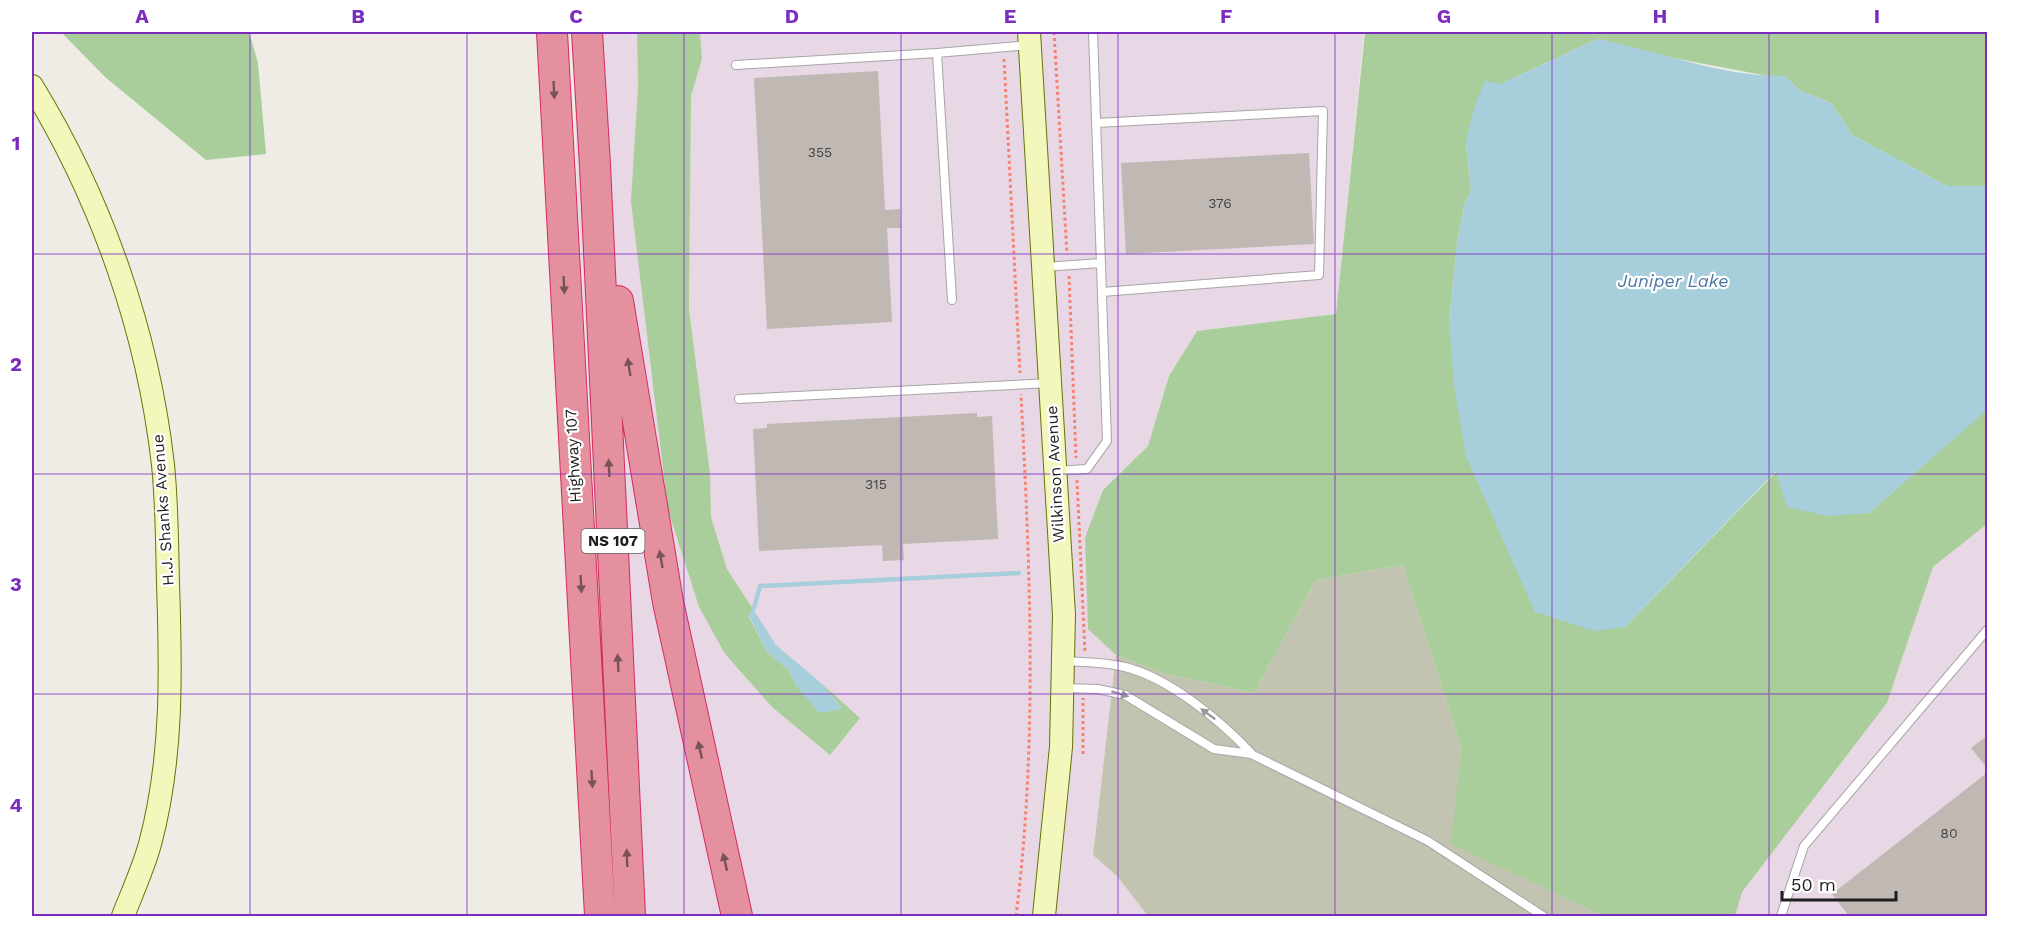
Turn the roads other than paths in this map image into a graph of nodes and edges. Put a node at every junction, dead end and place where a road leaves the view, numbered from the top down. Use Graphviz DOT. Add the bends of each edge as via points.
graph roads {
  1 [pos="552,32"];
  2 [pos="587,32"];
  3 [pos="1093,32"];
  4 [pos="1029,38"];
  5 [pos="937,54"];
  6 [pos="736,65"];
  7 [pos="32,86"];
  8 [pos="1096,123"];
  9 [pos="596,165"];
  10 [pos="1101,263"];
  11 [pos="1044,267"];
  12 [pos="1102,292"];
  13 [pos="952,300"];
  14 [pos="1050,383"];
  15 [pos="739,399"];
  16 [pos="1066,470"];
  17 [pos="1988,629"];
  18 [pos="1074,659"];
  19 [pos="1073,689"];
  20 [pos="1251,754"];
  21 [pos="123,916"];
  22 [pos="600,916"];
  23 [pos="630,916"];
  24 [pos="737,916"];
  25 [pos="1044,916"];
  26 [pos="1543,916"];
  27 [pos="1781,916"];
  1 -- 22 [label="highway, Highway 107 / NS 107, one-way"];
  2 -- 9 [label="highway, NS 107"];
  3 -- 8 [label="lane"];
  4 -- 5 [label="lane" via="1003,47"];
  4 -- 11 [label="street, Wilkinson Avenue"];
  5 -- 6 [label="lane"];
  5 -- 13 [label="lane"];
  7 -- 21 [label="street, H.J. Shanks Avenue" via="81,176 126,291 155,411 163,466 171,682 168,739 149,845"];
  8 -- 10 [label="lane"];
  8 -- 12 [label="lane" via="1323,111 1319,275"];
  23 -- 9 [label="highway, NS 107, one-way"];
  24 -- 9 [label="highway, one-way" via="668,602"];
  10 -- 11 [label="lane"];
  10 -- 12 [label="lane"];
  11 -- 14 [label="street, Wilkinson Avenue"];
  12 -- 16 [label="lane" via="1107,441 1087,469"];
  14 -- 15 [label="lane"];
  14 -- 16 [label="street, Wilkinson Avenue"];
  16 -- 18 [label="street, Wilkinson Avenue" via="1064,615"];
  17 -- 27 [label="lane" via="1804,846"];
  18 -- 19 [label="street, Wilkinson Avenue"];
  20 -- 18 [label="lane, one-way" via="1228,729 1154,679 1126,667"];
  19 -- 20 [label="lane, one-way" via="1125,695 1214,749"];
  19 -- 25 [label="street, Wilkinson Avenue" via="1060,747"];
  20 -- 26 [label="lane" via="1428,841"];
}
